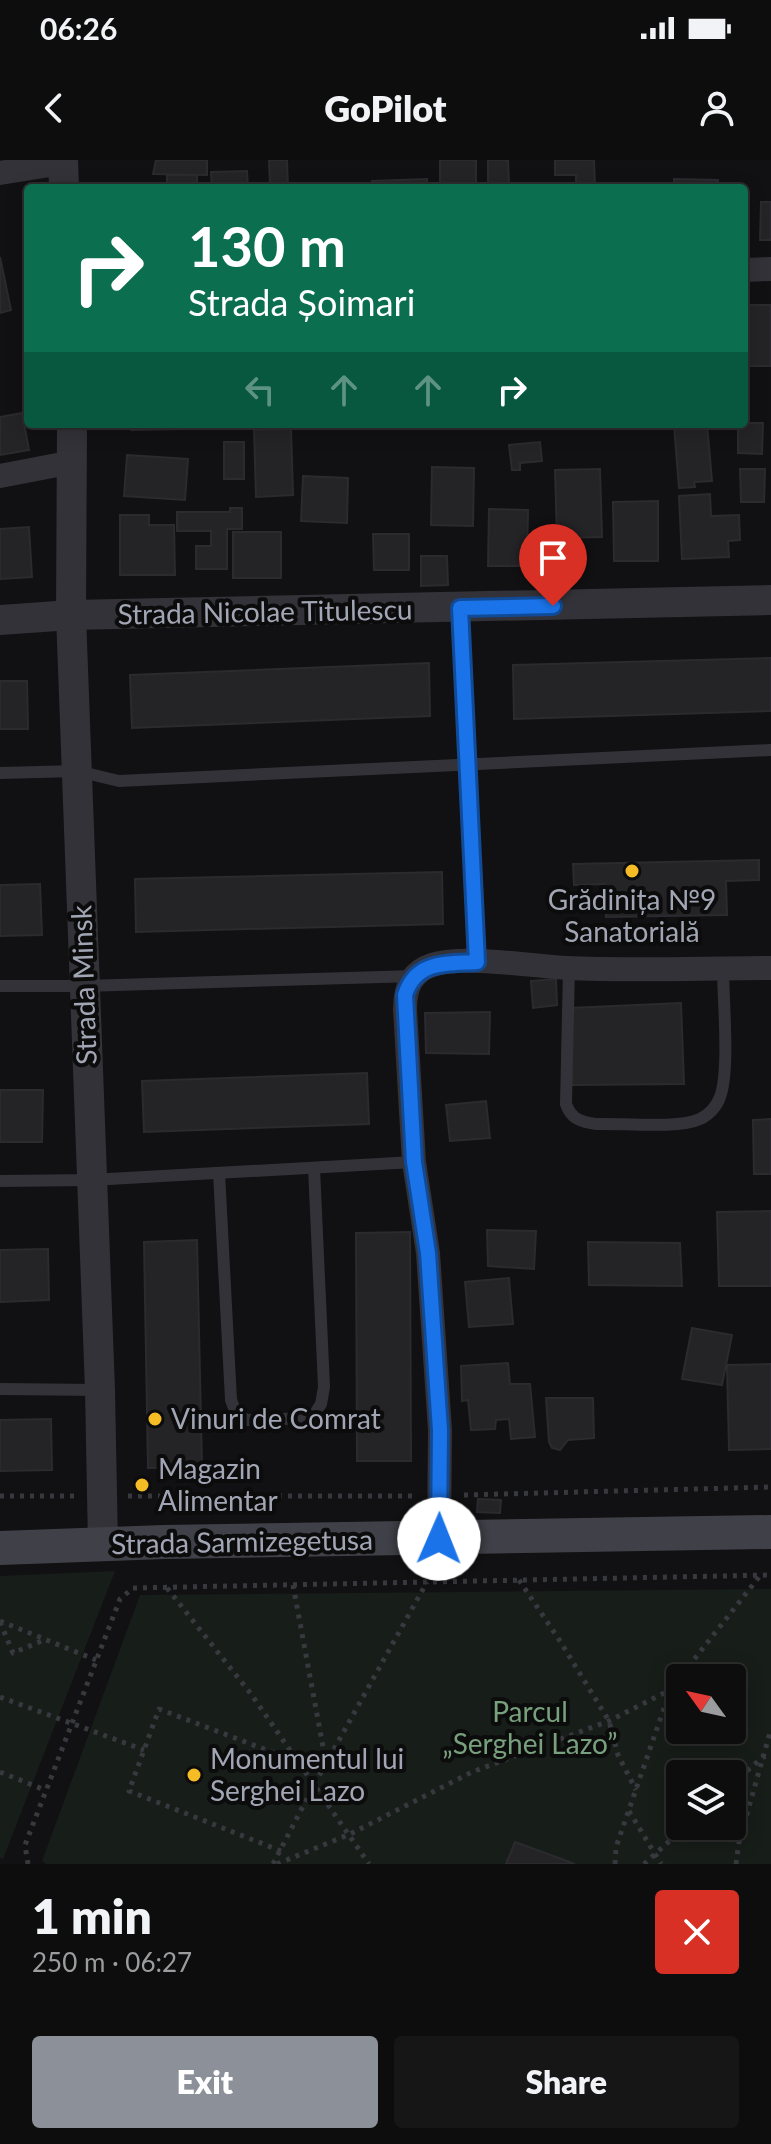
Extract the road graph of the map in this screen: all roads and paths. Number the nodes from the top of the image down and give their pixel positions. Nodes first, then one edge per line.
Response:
1 (64, 170) edge
2 (0, 173) edge
3 (771, 269) edge
4 (748, 270) edge
5 (72, 428) edge
6 (73, 462) junction
7 (0, 476) edge
8 (771, 600) edge
9 (460, 608) junction
10 (71, 615) junction
11 (0, 620) edge
12 (771, 750) edge
13 (469, 764) junction
14 (77, 771) junction
15 (0, 773) edge
16 (477, 962) junction
17 (569, 968) junction
18 (723, 968) junction
19 (771, 968) edge
20 (415, 976) junction
21 (0, 986) edge
22 (84, 986) junction
23 (414, 1162) junction
24 (314, 1168) junction
25 (219, 1173) junction
26 (91, 1180) junction
27 (0, 1181) edge
28 (0, 1389) edge
29 (100, 1390) junction
30 (771, 1532) edge
31 (439, 1539) junction
32 (103, 1545) junction
33 (0, 1548) edge
34 (771, 1575) edge
35 (760, 1576) junction
36 (519, 1580) junction
37 (427, 1582) junction
38 (293, 1585) junction
39 (166, 1587) junction
40 (0, 1622) edge
41 (45, 1639) junction
42 (96, 1660) junction
43 (691, 1664) edge
44 (666, 1692) edge
45 (0, 1697) edge
46 (666, 1702) edge
47 (609, 1721) junction
48 (71, 1723) junction
49 (771, 1729) edge
50 (144, 1750) junction
51 (771, 1756) edge
52 (763, 1757) junction
53 (298, 1762) junction
54 (326, 1764) junction
55 (0, 1772) edge
56 (746, 1772) edge
57 (314, 1785) junction
58 (45, 1790) junction
59 (636, 1790) junction
60 (629, 1811) junction
61 (350, 1834) junction
62 (670, 1840) edge
63 (281, 1851) junction
64 (656, 1853) junction
65 (28, 1864) edge
66 (275, 1864) edge
67 (369, 1864) edge
68 (615, 1864) edge
69 (644, 1864) edge
70 (661, 1864) edge
71 (736, 1864) edge

1 - 2 street
3 - 4 street
5 - 6 street, Strada Minsk
6 - 7 street
6 - 10 street, Strada Minsk
8 - 9 street, Strada Nicolae Titulescu
9 - 10 street, Strada Nicolae Titulescu
9 - 13 lane
10 - 11 street, Strada Nicolae Titulescu
10 - 14 street, Strada Minsk
12 - 13 lane
13 - 14 lane
13 - 16 lane
14 - 15 lane
14 - 22 street, Strada Minsk
16 - 17 street
16 - 20 street
17 - 18 street
17 - 18 lane
18 - 19 street
20 - 22 lane
20 - 23 street
21 - 22 lane
22 - 26 street, Strada Minsk
23 - 24 lane
23 - 31 street
24 - 25 lane
24 - 25 lane
25 - 26 lane
26 - 27 lane
26 - 29 street, Strada Minsk
28 - 29 lane
29 - 32 street, Strada Minsk
30 - 31 main road, Strada Sarmizegetusa
31 - 32 main road, Strada Sarmizegetusa
32 - 33 main road, Strada Sarmizegetusa
34 - 35 path
35 - 36 path
35 - 43 path
36 - 37 path
36 - 47 path
37 - 38 path
37 - 54 path
38 - 39 path
38 - 54 path
39 - 42 path
39 - 53 path
40 - 41 path
40 - 41 path
41 - 42 path
42 - 48 path
44 - 47 path
45 - 48 path
46 - 59 path
47 - 59 path
47 - 61 path
48 - 50 path
48 - 58 path
49 - 52 path
50 - 53 path
50 - 63 path
51 - 52 path
52 - 56 path
52 - 71 path
53 - 57 path
54 - 57 path
55 - 58 path
57 - 61 path
57 - 63 path
58 - 65 path
59 - 60 path
60 - 64 path
60 - 68 path
61 - 66 path
61 - 67 path
62 - 64 path
63 - 66 path
64 - 69 path
64 - 70 path

